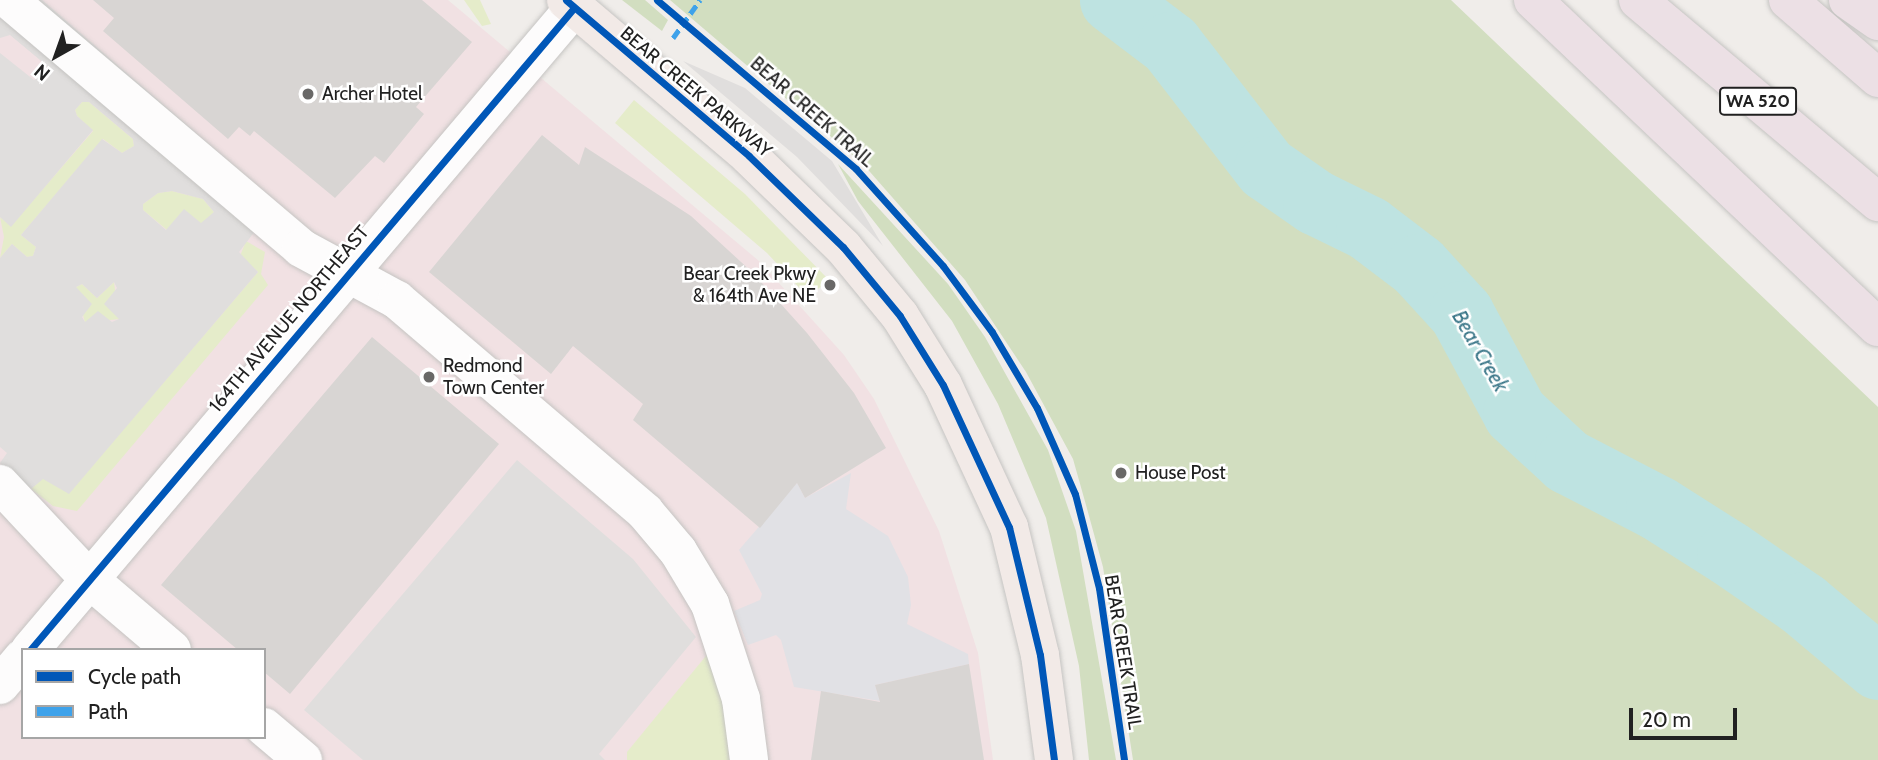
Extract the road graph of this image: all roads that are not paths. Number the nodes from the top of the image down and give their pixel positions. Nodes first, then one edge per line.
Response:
1 (9, 0) edge
2 (1533, 0) edge
3 (1638, 0) edge
4 (1788, 0) edge
5 (1848, 0) edge
6 (565, 3) edge
7 (1878, 21) edge
8 (1878, 78) edge
9 (1878, 202) edge
10 (347, 276) junction
11 (1878, 327) edge
12 (0, 484) edge
13 (89, 579) junction
14 (32, 648) edge
15 (170, 648) edge
16 (21, 660) edge
17 (0, 685) edge
18 (266, 729) edge
19 (303, 760) edge
20 (749, 760) edge
21 (1055, 760) edge

1 - 10 street
2 - 11 highway
3 - 9 highway, WA 520
4 - 8 highway
5 - 7 highway
6 - 10 street, 164TH AVENUE NORTHEAST
6 - 21 main road, BEAR CREEK PARKWAY
10 - 13 street, 164TH AVENUE NORTHEAST
10 - 20 street
12 - 13 street
13 - 14 street, 164TH AVENUE NORTHEAST
13 - 15 street
16 - 17 street
18 - 19 street

